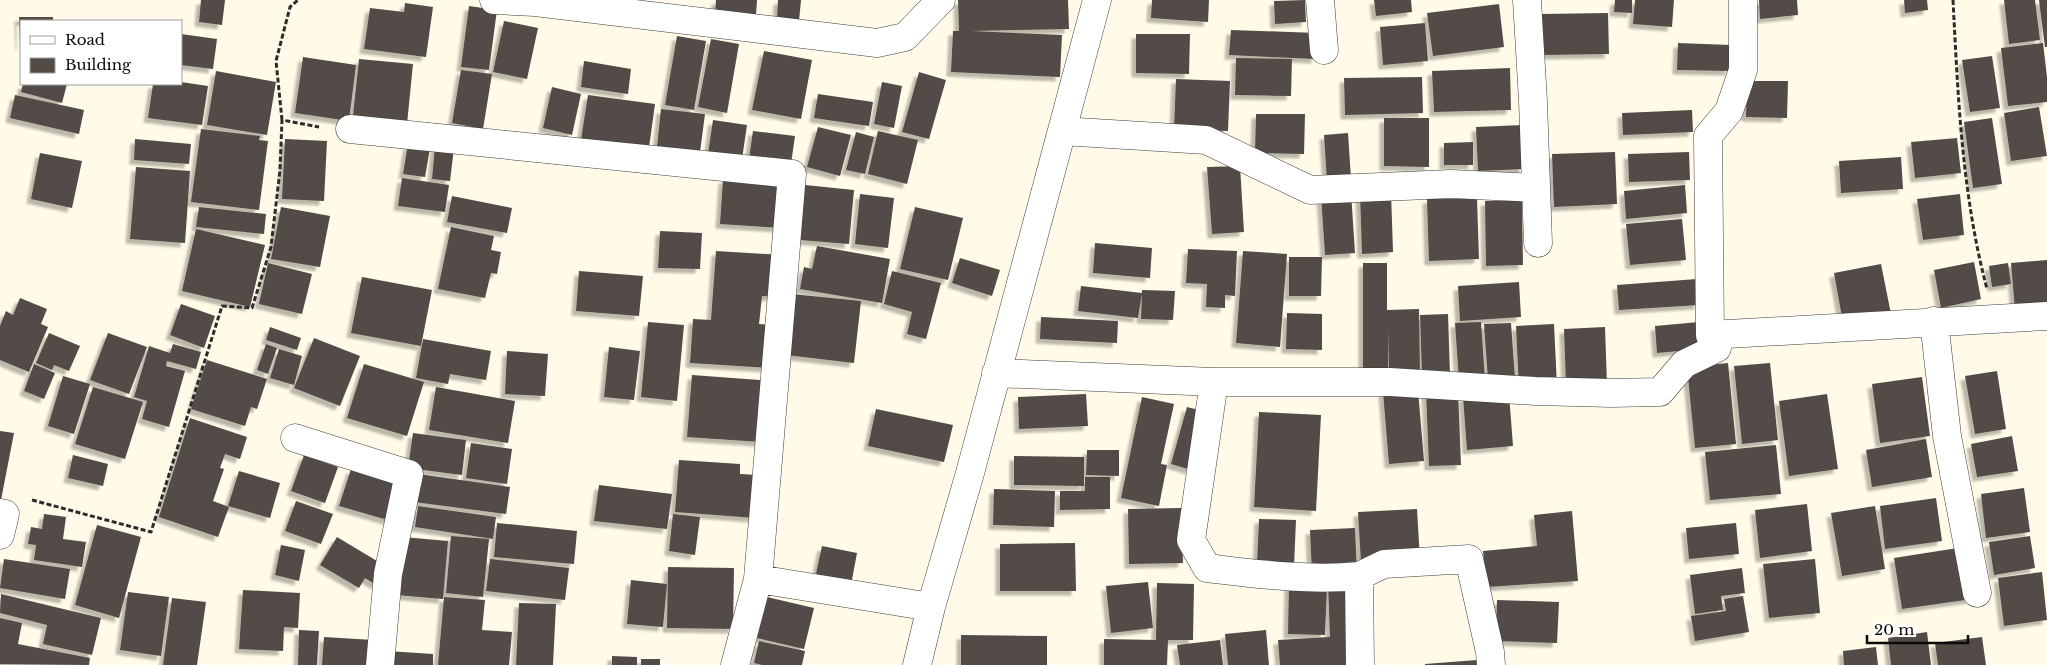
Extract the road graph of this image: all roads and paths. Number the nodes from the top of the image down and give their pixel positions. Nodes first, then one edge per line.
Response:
1 (298, 0) edge
2 (494, 0) edge
3 (942, 0) edge
4 (1097, 0) edge
5 (1320, 0) edge
6 (1527, 0) edge
7 (1743, 0) edge
8 (1953, 0) edge
9 (1324, 50) dead end
10 (282, 120) junction
11 (350, 129) joint
12 (1062, 131) junction
13 (1536, 188) junction
14 (1538, 243) dead end
15 (2047, 316) edge
16 (1991, 318) junction
17 (1934, 322) junction
18 (1710, 335) junction
19 (996, 373) junction
20 (1214, 382) junction
21 (295, 438) dead end
22 (2, 520) edge
23 (1359, 576) junction
24 (758, 580) junction
25 (1977, 593) dead end
26 (931, 607) junction
27 (380, 665) edge
28 (735, 665) edge
29 (917, 665) edge
30 (1360, 665) edge
31 (1491, 665) edge

1 - 10 path
2 - 3 street
4 - 12 street
5 - 9 street
6 - 13 street
7 - 18 street
8 - 16 path
10 - 11 path
10 - 22 path
11 - 24 street
12 - 13 street
12 - 19 street
13 - 14 street
15 - 16 street
16 - 17 street
17 - 18 street
17 - 25 street
18 - 20 street
19 - 20 street
19 - 26 street
20 - 23 street
21 - 27 street
23 - 30 street
23 - 31 street
24 - 26 street
24 - 28 street
26 - 29 street

